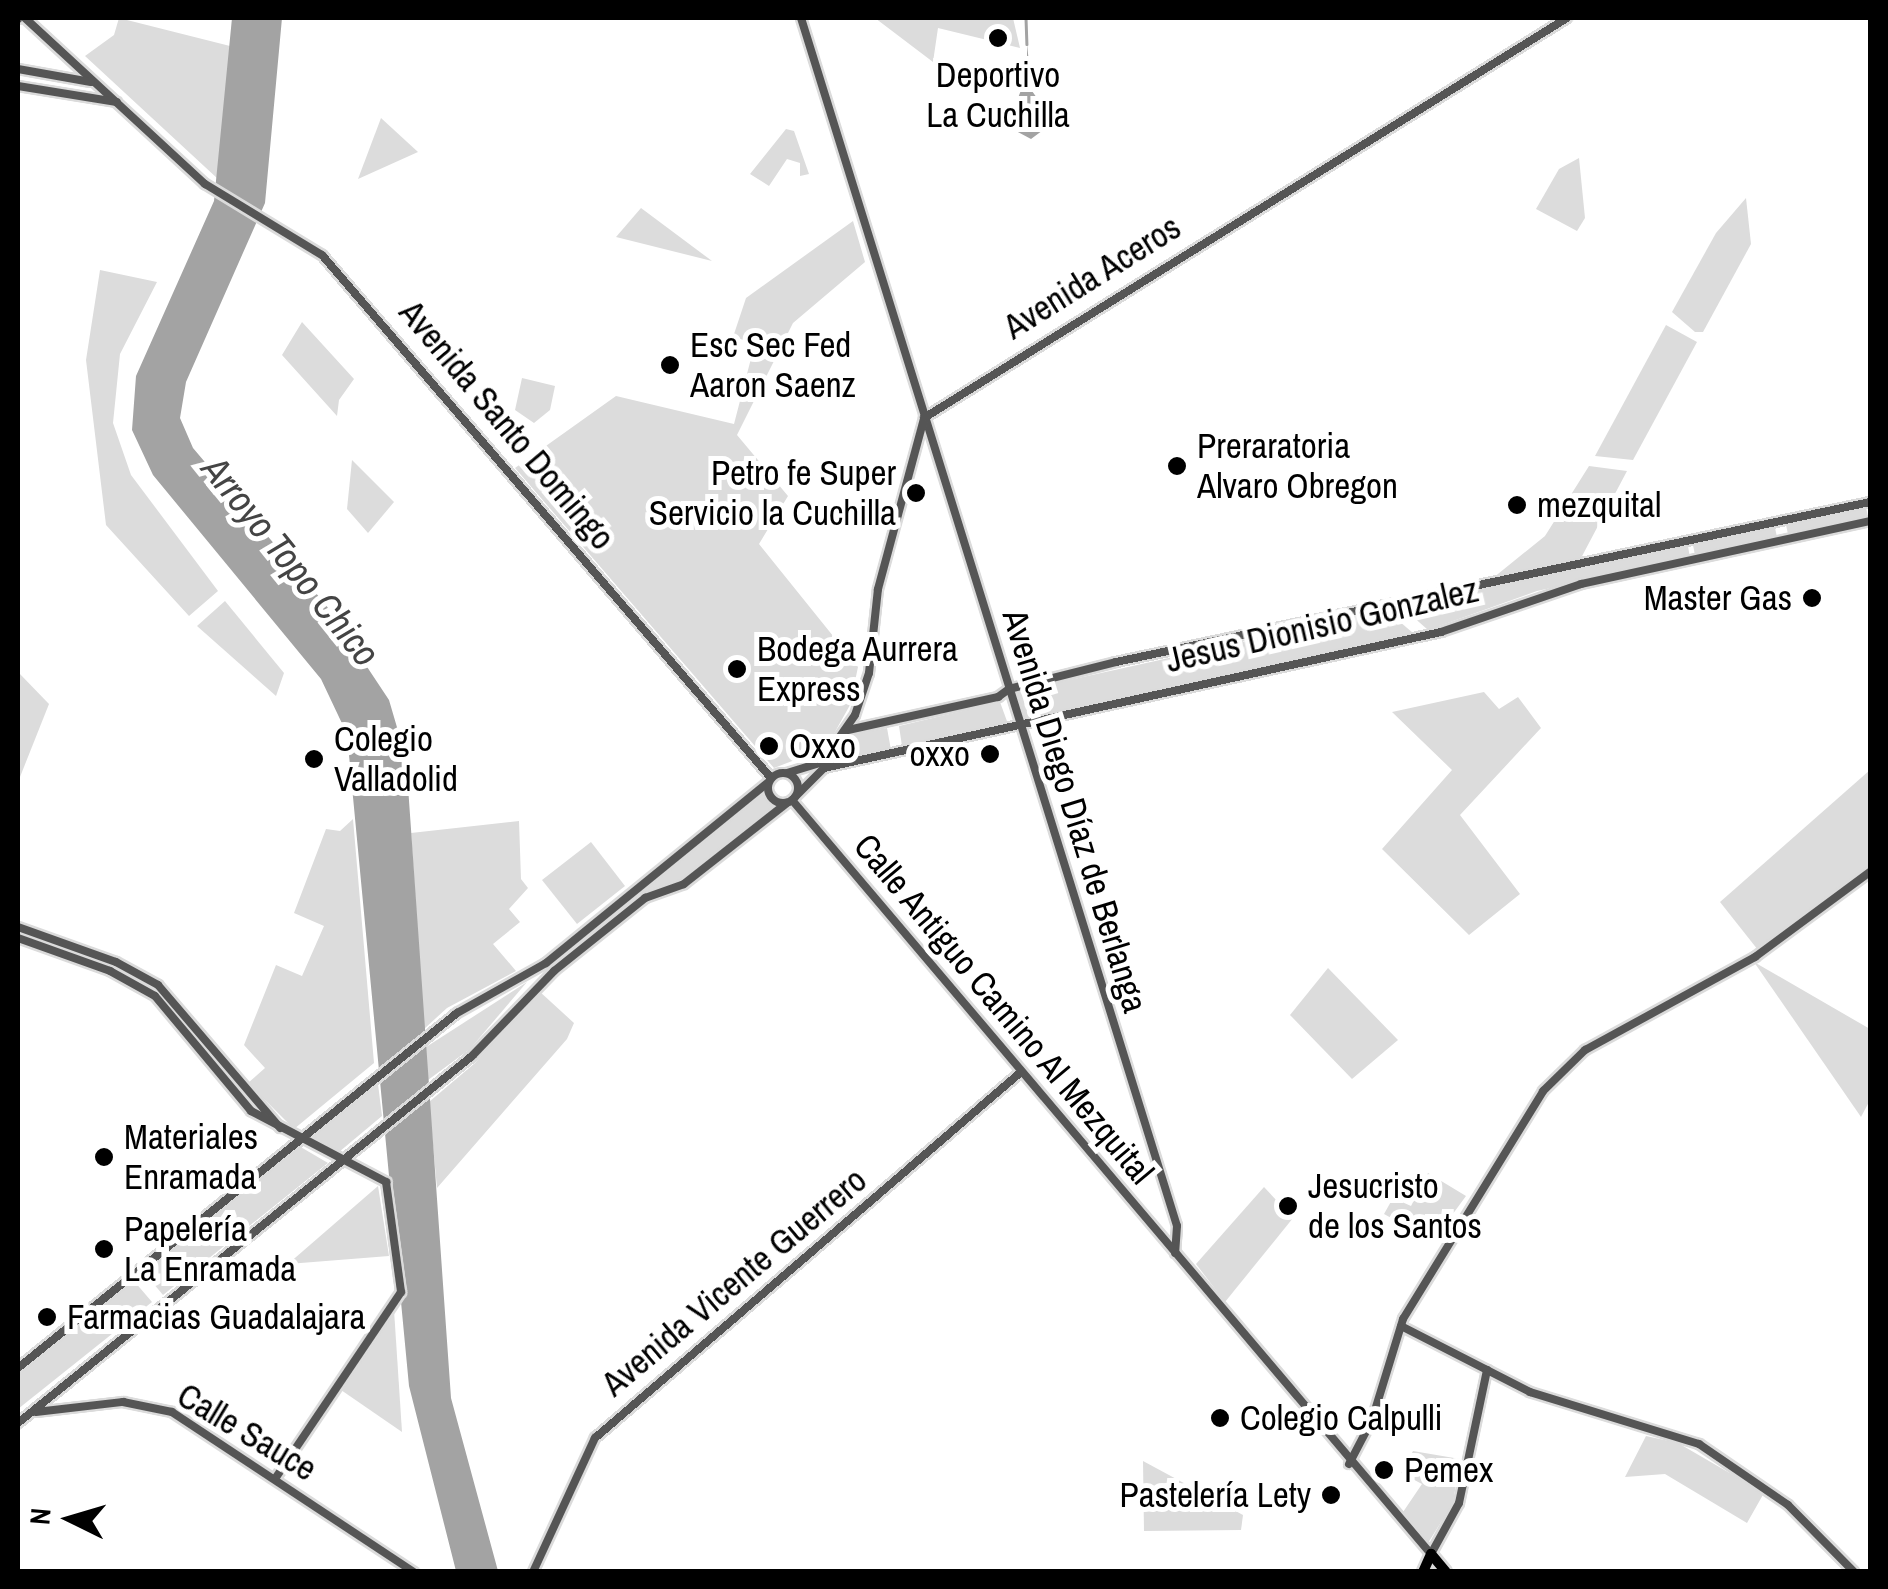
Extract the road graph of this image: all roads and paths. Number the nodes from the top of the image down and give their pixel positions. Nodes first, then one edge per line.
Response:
1 (20, 18) edge
2 (801, 18) edge
3 (1567, 18) edge
4 (18, 69) edge
5 (66, 77) junction
6 (96, 83) junction
7 (18, 86) edge
8 (65, 92) junction
9 (118, 102) junction
10 (924, 418) junction
11 (1870, 502) edge
12 (1870, 521) edge
13 (1009, 689) junction
14 (1019, 726) junction
15 (848, 730) junction
16 (823, 765) junction
17 (787, 773) junction
18 (770, 780) junction
19 (791, 800) junction
20 (1870, 872) edge
21 (18, 928) edge
22 (18, 938) edge
23 (1021, 1072) junction
24 (280, 1128) junction
25 (301, 1140) junction
26 (344, 1159) junction
27 (1175, 1253) junction
28 (1401, 1326) junction
29 (18, 1368) edge
30 (1486, 1370) junction
31 (32, 1412) junction
32 (18, 1423) edge
33 (1349, 1464) junction
34 (276, 1477) junction
35 (1427, 1562) edge
36 (414, 1572) edge
37 (533, 1572) edge
38 (1446, 1572) edge
39 (1854, 1572) edge

1 - 6 street, Avenida Santo Domingo
2 - 10 street, Avenida Diego Díaz de Berlanga
3 - 10 street, Avenida Aceros
4 - 5 street
5 - 6 street
5 - 8 street
6 - 9 street, Avenida Santo Domingo
7 - 8 street
8 - 9 street
9 - 18 street, Avenida Santo Domingo
10 - 13 street, Avenida Diego Díaz de Berlanga
10 - 15 street
11 - 13 street, Jesus Dionisio Gonzalez
12 - 14 street, Jesus Dionisio Gonzalez
13 - 14 street, Avenida Diego Díaz de Berlanga
13 - 15 street, Jesus Dionisio Gonzalez
14 - 16 street, Jesus Dionisio Gonzalez
14 - 27 street, Avenida Diego Díaz de Berlanga
15 - 16 street
16 - 17 street, Jesus Dionisio Gonzalez
16 - 19 street
17 - 18 street
17 - 19 street
18 - 19 street
18 - 25 street
19 - 23 street, Calle Antiguo Camino Al Mezquital
19 - 26 street
20 - 28 street
21 - 24 street
22 - 24 street
23 - 27 street, Calle Antiguo Camino Al Mezquital
23 - 37 street, Avenida Vicente Guerrero
24 - 25 street
25 - 26 street
25 - 29 street
26 - 31 street
26 - 34 street
27 - 33 street
28 - 30 street
28 - 33 street
30 - 35 street
30 - 39 street
31 - 32 street
31 - 34 street, Calle Sauce
33 - 35 street
34 - 36 street, Calle Sauce
35 - 38 main road

